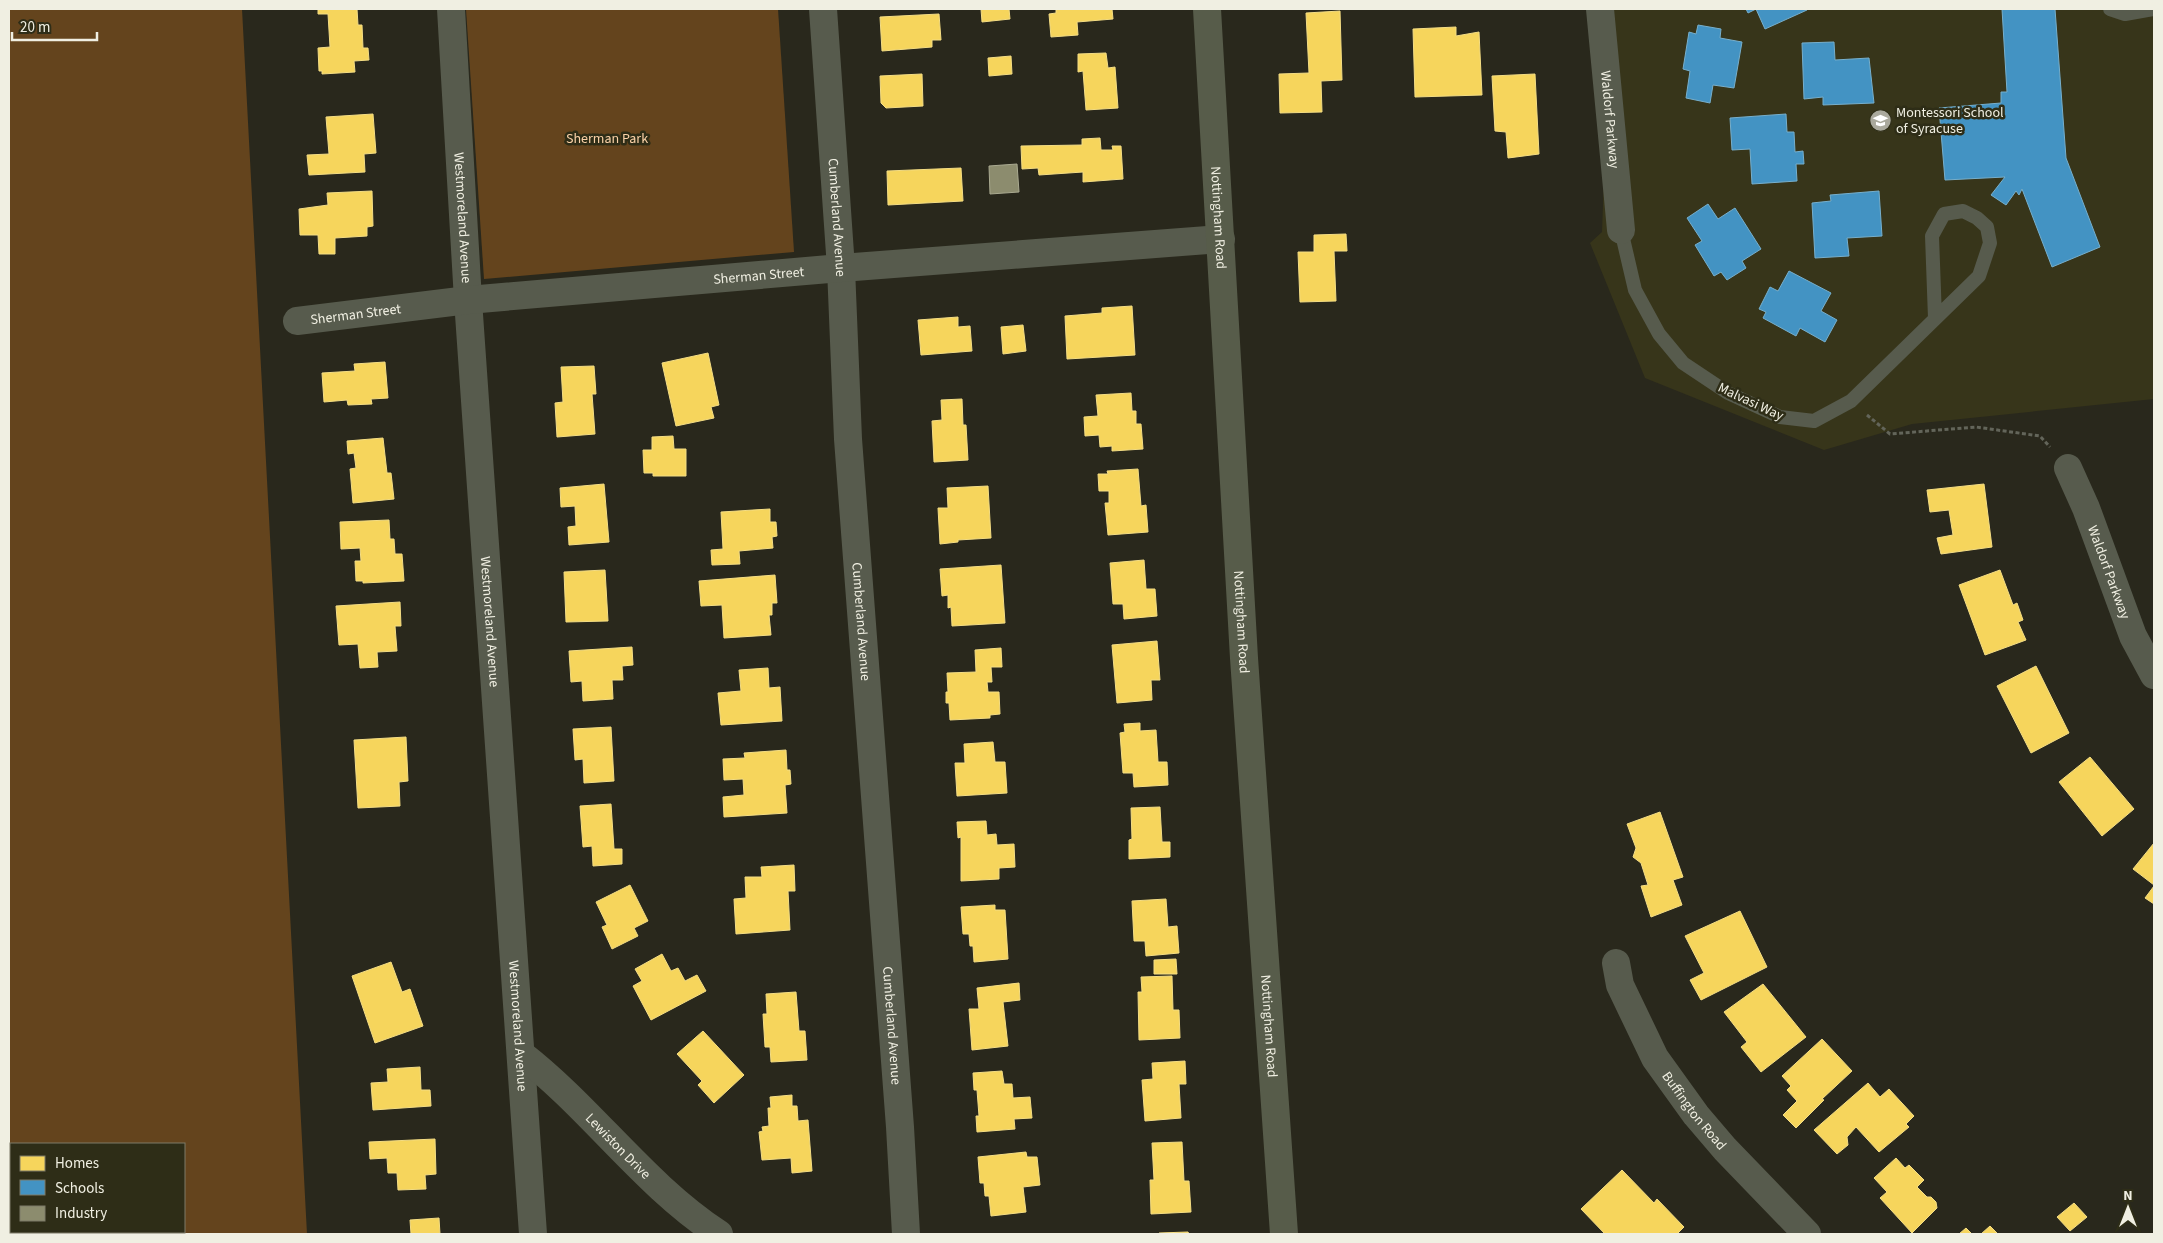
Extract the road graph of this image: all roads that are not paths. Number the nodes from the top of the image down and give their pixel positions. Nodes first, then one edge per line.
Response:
1 (451, 9) edge
2 (823, 9) edge
3 (1207, 9) edge
4 (1600, 9) edge
5 (2110, 9) edge
6 (2153, 9) edge
7 (1621, 230) joint
8 (1221, 239) junction
9 (840, 268) junction
10 (468, 300) junction
11 (1935, 318) junction
12 (297, 321) dead end
13 (2068, 468) road end
14 (2154, 675) edge
15 (1616, 963) dead end
16 (521, 1054) junction
17 (533, 1234) edge
18 (719, 1234) edge
19 (906, 1234) edge
20 (1284, 1234) edge
21 (1807, 1234) edge

1 - 10 street, Westmoreland Avenue
2 - 9 street, Cumberland Avenue
3 - 8 street, Nottingham Road
4 - 7 street, Waldorf Parkway
5 - 6 lane
7 - 11 lane, Malvasi Way
8 - 9 street, Sherman Street
8 - 20 street, Nottingham Road
9 - 10 street, Sherman Street
9 - 19 street, Cumberland Avenue
10 - 12 street, Sherman Street
10 - 16 street, Westmoreland Avenue
11 - 11 lane, Malvasi Way
13 - 14 street, Waldorf Parkway
15 - 21 street, Buffington Road
16 - 17 street, Westmoreland Avenue
16 - 18 street, Lewiston Drive

